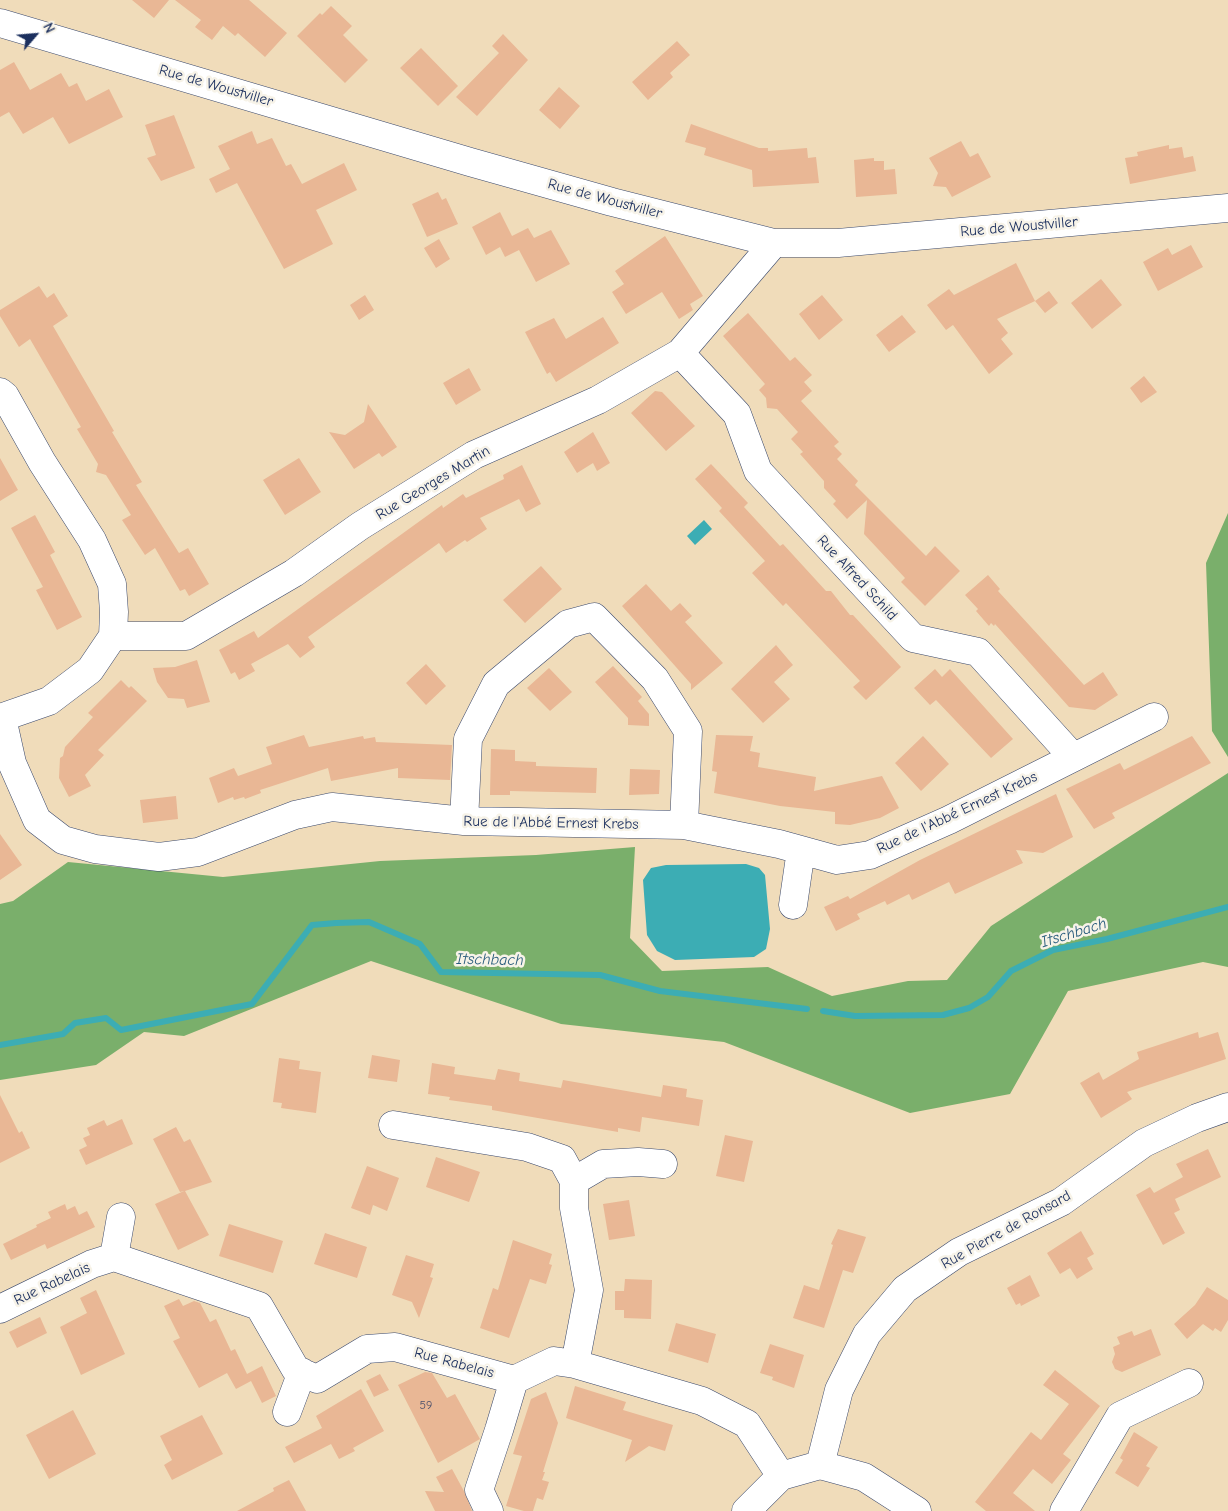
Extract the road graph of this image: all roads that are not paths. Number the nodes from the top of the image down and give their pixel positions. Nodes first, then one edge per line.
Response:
1 (0, 23) edge
2 (1228, 208) edge
3 (774, 243) junction
4 (680, 353) junction
5 (0, 392) edge
6 (113, 636) junction
7 (1154, 717) dead end
8 (1, 718) edge
9 (1073, 757) junction
10 (464, 821) junction
11 (684, 825) junction
12 (801, 850) junction
13 (792, 905) dead end
14 (1228, 1107) edge
15 (393, 1125) dead end
16 (663, 1164) dead end
17 (574, 1181) junction
18 (121, 1217) dead end
19 (114, 1257) junction
20 (0, 1309) edge
21 (575, 1364) junction
22 (302, 1372) junction
23 (514, 1380) junction
24 (1189, 1384) dead end
25 (287, 1412) dead end
26 (820, 1465) junction
27 (781, 1476) junction
28 (490, 1511) edge
29 (746, 1511) edge
30 (917, 1511) edge
31 (1064, 1511) edge

1 - 3 street, Rue de Woustviller
2 - 3 street, Rue de Woustviller
3 - 4 street, Rue Georges Martin
4 - 6 street, Rue Georges Martin
4 - 9 street, Rue Alfred Schild
5 - 6 street
6 - 8 street
7 - 9 street, Rue de l'Abbé Ernest Krebs
8 - 10 street, Rue de l'Abbé Ernest Krebs
9 - 12 street, Rue de l'Abbé Ernest Krebs
10 - 11 street, Rue de l'Abbé Ernest Krebs
10 - 11 street
11 - 12 street, Rue de l'Abbé Ernest Krebs
12 - 13 street
14 - 26 street, Rue Pierre de Ronsard
15 - 17 street
16 - 17 street
17 - 21 street
18 - 19 street
19 - 20 street, Rue Rabelais
19 - 22 street
21 - 23 street, Rue Rabelais
21 - 27 street, Rue Rabelais
22 - 23 street, Rue Rabelais
22 - 25 street
23 - 28 street
24 - 31 street
26 - 27 street
26 - 30 street
27 - 29 street

